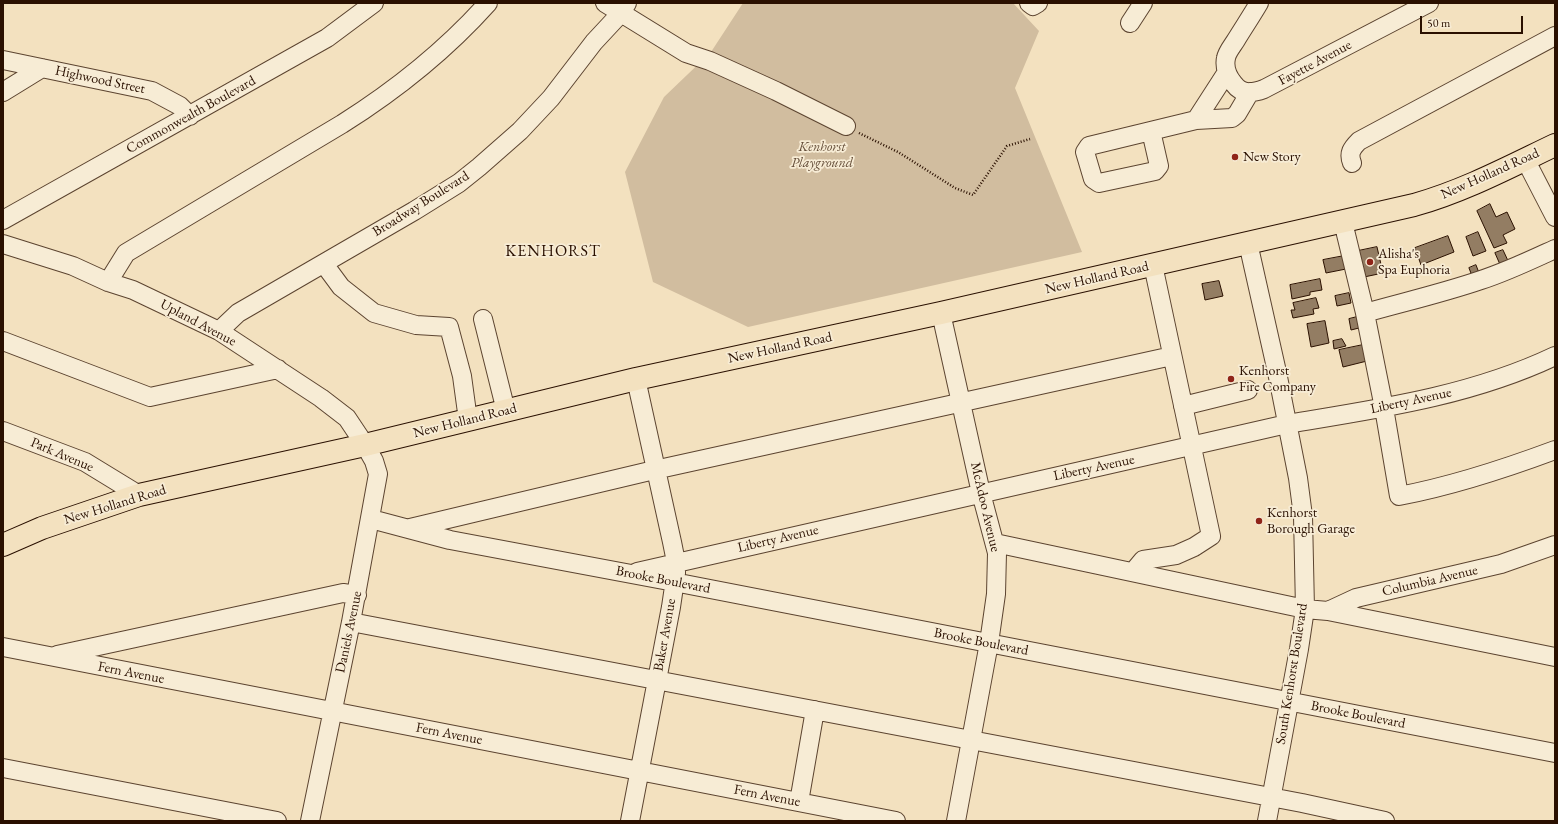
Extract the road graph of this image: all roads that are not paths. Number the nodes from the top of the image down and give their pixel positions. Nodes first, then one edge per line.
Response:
1 (374, 3) edge
2 (488, 3) edge
3 (605, 3) edge
4 (1029, 3) edge
5 (1038, 3) edge
6 (1143, 3) edge
7 (1259, 3) edge
8 (1429, 3) edge
9 (624, 8) edge
10 (1130, 23) dead end
11 (1555, 36) edge
12 (594, 42) junction
13 (3, 60) edge
14 (42, 68) junction
15 (1227, 72) junction
16 (1257, 91) junction
17 (3, 92) edge
18 (190, 116) junction
19 (1196, 120) junction
20 (846, 126) road end
21 (1151, 131) dead end
22 (1555, 145) edge
23 (1525, 159) junction
24 (1352, 163) dead end
25 (1555, 217) edge
26 (3, 220) edge
27 (1344, 222) junction
28 (1248, 243) junction
29 (3, 244) edge
30 (1555, 249) edge
31 (324, 264) junction
32 (1153, 265) junction
33 (108, 282) junction
34 (1365, 312) junction
35 (942, 313) junction
36 (483, 320) dead end
37 (219, 331) junction
38 (3, 341) edge
39 (1172, 356) junction
40 (1555, 356) edge
41 (278, 369) junction
42 (636, 379) junction
43 (1248, 390) dead end
44 (961, 403) junction
45 (1183, 406) junction
46 (1384, 408) junction
47 (506, 411) junction
48 (468, 420) junction
49 (1287, 424) junction
50 (3, 432) edge
51 (365, 445) junction
52 (1192, 446) junction
53 (1555, 450) edge
54 (656, 471) junction
55 (980, 493) junction
56 (139, 495) junction
57 (371, 518) junction
58 (408, 529) junction
59 (995, 544) junction
60 (3, 545) edge
61 (1555, 545) edge
62 (676, 562) junction
63 (1133, 572) junction
64 (630, 574) junction
65 (674, 582) junction
66 (357, 595) junction
67 (1305, 609) junction
68 (1328, 611) junction
69 (352, 622) junction
70 (989, 644) junction
71 (3, 647) edge
72 (51, 656) junction
73 (1555, 657) edge
74 (657, 680) junction
75 (1289, 701) junction
76 (816, 710) junction
77 (332, 711) junction
78 (970, 740) junction
79 (1555, 753) edge
80 (3, 768) edge
81 (639, 771) junction
82 (1271, 799) junction
83 (798, 802) junction
84 (277, 821) edge
85 (310, 821) edge
86 (630, 821) edge
87 (896, 821) edge
88 (956, 821) edge
89 (1267, 821) edge
90 (1384, 821) edge

1 - 18 street, Commonwealth Boulevard
2 - 33 street
3 - 9 street
3 - 12 street, Broadway Boulevard
4 - 5 street
6 - 10 street
7 - 15 street
8 - 16 street, Fayette Avenue
9 - 12 street, Broadway Boulevard
9 - 20 street
11 - 24 street
12 - 31 street, Broadway Boulevard
13 - 14 street, Highwood Street
14 - 17 street
14 - 18 street, Highwood Street
15 - 16 street
15 - 19 street
16 - 19 street
18 - 26 street, Commonwealth Boulevard
19 - 21 street
22 - 23 main road, New Holland Road
23 - 25 street
23 - 27 main road, New Holland Road
27 - 28 main road, New Holland Road
27 - 34 street
28 - 32 main road, New Holland Road
28 - 49 street, South Kenhorst Boulevard
29 - 33 street, Upland Avenue
30 - 34 street
31 - 37 street, Broadway Boulevard
31 - 48 street
32 - 35 main road, New Holland Road
32 - 39 street
33 - 37 street, Upland Avenue
34 - 46 street
35 - 42 main road, New Holland Road
35 - 44 street, McAdoo Avenue
36 - 47 street
37 - 41 street, Upland Avenue
38 - 41 street
39 - 44 street, Brooke Boulevard
39 - 45 street
40 - 46 street, Liberty Avenue
41 - 51 street, Upland Avenue
42 - 47 main road, New Holland Road
42 - 54 street, Baker Avenue
43 - 45 street
44 - 54 street, Brooke Boulevard
44 - 55 street, McAdoo Avenue
45 - 52 street
46 - 49 street, Liberty Avenue
46 - 53 street
47 - 48 main road, New Holland Road
48 - 51 main road, New Holland Road
49 - 52 street, Liberty Avenue
49 - 67 street, South Kenhorst Boulevard
50 - 56 street, Park Avenue
51 - 56 main road, New Holland Road
51 - 57 street, Daniels Avenue
52 - 55 street, Liberty Avenue
52 - 63 street
54 - 58 street, Brooke Boulevard
54 - 62 street, Baker Avenue
55 - 59 street, McAdoo Avenue
55 - 62 street, Liberty Avenue
56 - 60 main road, New Holland Road
57 - 58 street, Brooke Boulevard
57 - 66 street, Daniels Avenue
58 - 64 street, Brooke Boulevard
59 - 63 street, Columbia Avenue
59 - 70 street, McAdoo Avenue
61 - 68 street, Columbia Avenue
62 - 64 street, Liberty Avenue
62 - 65 street, Baker Avenue
63 - 67 street, Columbia Avenue
64 - 65 street, Brooke Boulevard
65 - 70 street, Brooke Boulevard
65 - 74 street, Baker Avenue
66 - 69 street, Daniels Avenue
66 - 72 street
67 - 68 street, Columbia Avenue
67 - 75 street, South Kenhorst Boulevard
68 - 73 street
69 - 74 street
69 - 77 street, Daniels Avenue
70 - 75 street, Brooke Boulevard
70 - 78 street, McAdoo Avenue
71 - 72 street, Fern Avenue
72 - 77 street, Fern Avenue
74 - 76 street
74 - 81 street, Baker Avenue
75 - 79 street, Brooke Boulevard
75 - 82 street, South Kenhorst Boulevard
76 - 78 street
76 - 83 street
77 - 81 street, Fern Avenue
77 - 85 street, Daniels Avenue
78 - 82 street
78 - 88 street, McAdoo Avenue
80 - 84 street
81 - 83 street, Fern Avenue
81 - 86 street, Baker Avenue
82 - 89 street, South Kenhorst Boulevard
82 - 90 street
83 - 87 street, Fern Avenue

